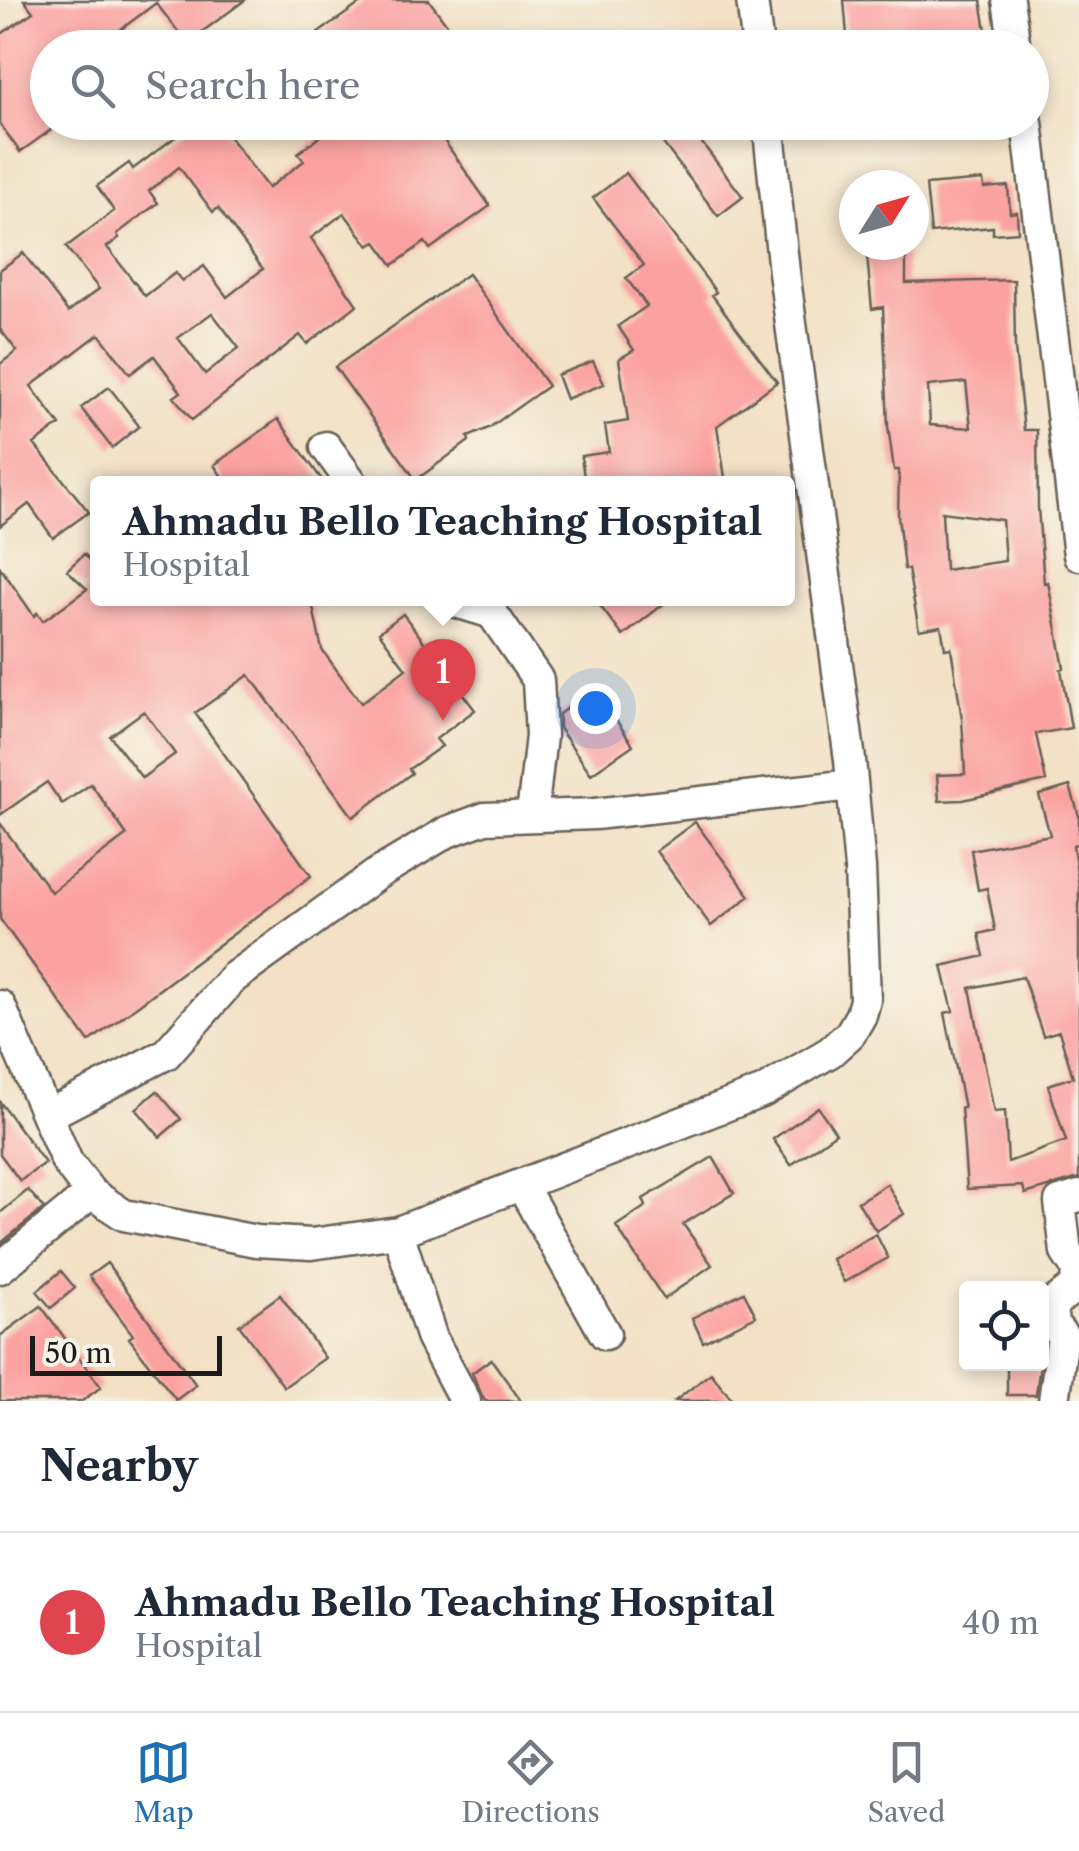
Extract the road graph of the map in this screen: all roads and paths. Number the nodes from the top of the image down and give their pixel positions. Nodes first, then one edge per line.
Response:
1 (752, 0) edge
2 (1008, 0) edge
3 (756, 30) edge
4 (1012, 30) edge
5 (770, 140) edge
6 (1029, 140) edge
7 (326, 447) dead end
8 (346, 476) edge
9 (1079, 555) edge
10 (469, 606) edge
11 (852, 785) junction
12 (532, 814) junction
13 (0, 1006) edge
14 (48, 1115) junction
15 (522, 1186) junction
16 (91, 1193) junction
17 (1079, 1196) edge
18 (398, 1232) junction
19 (0, 1268) edge
20 (605, 1334) dead end
21 (464, 1401) edge
22 (1054, 1401) edge

1 - 3 street
2 - 4 street
5 - 11 street
6 - 9 street
7 - 8 street
10 - 12 street
11 - 12 street
11 - 15 street
12 - 14 street
13 - 14 street
14 - 16 street
15 - 18 street
15 - 20 street
16 - 18 street
16 - 19 street
17 - 22 street
18 - 21 street

